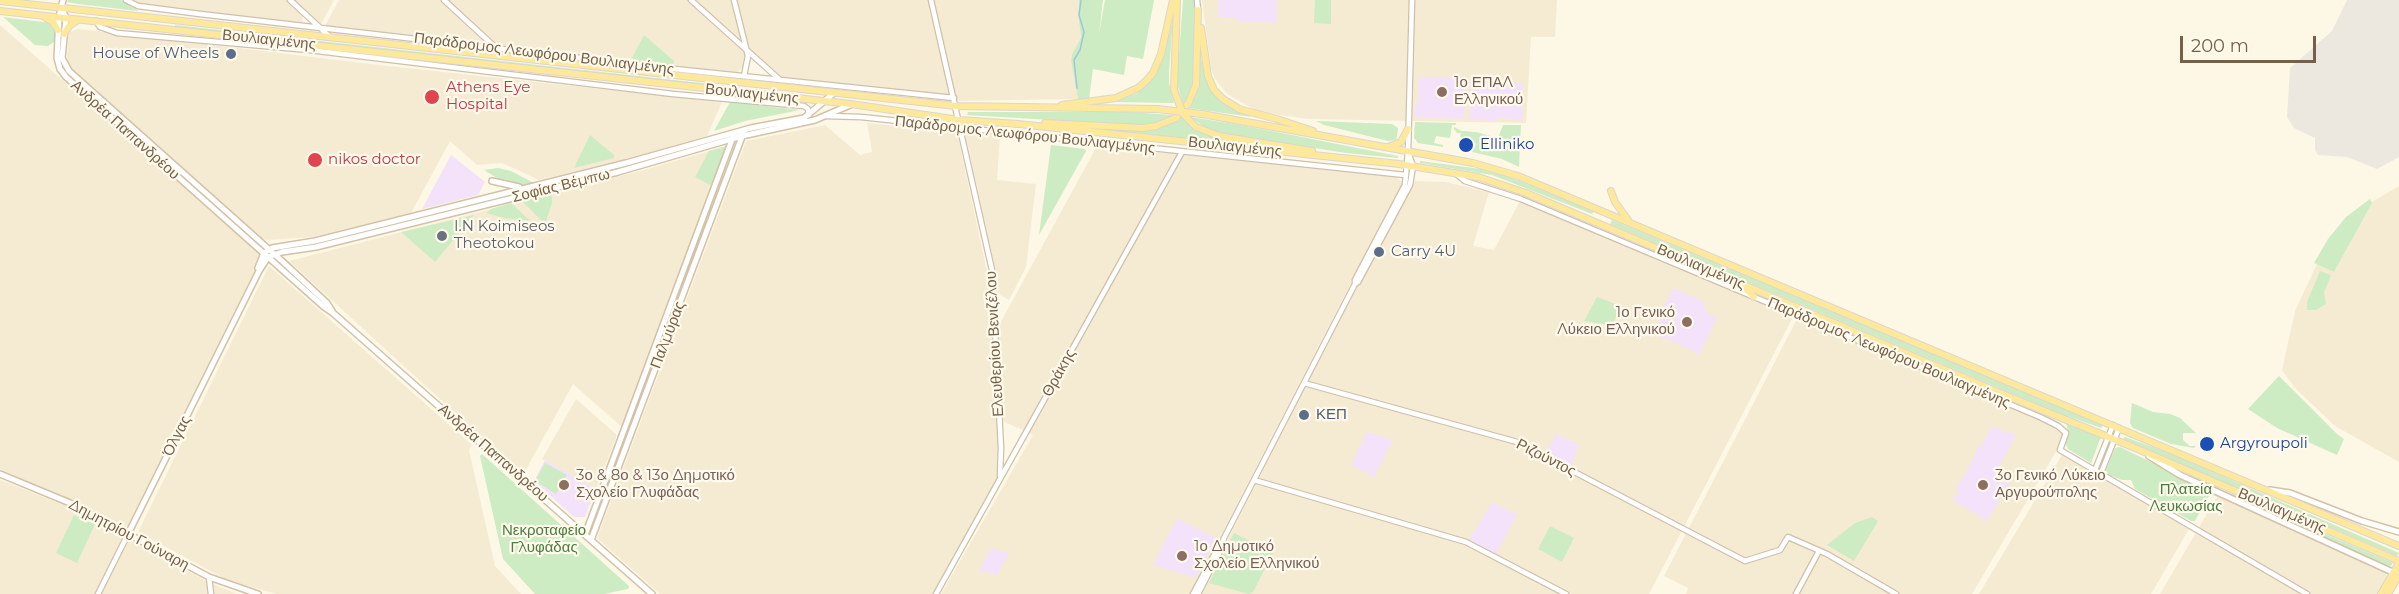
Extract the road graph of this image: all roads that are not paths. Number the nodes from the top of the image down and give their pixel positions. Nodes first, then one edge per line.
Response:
1 (54, 0) edge
2 (63, 0) edge
3 (126, 0) edge
4 (290, 0) edge
5 (444, 0) edge
6 (691, 0) edge
7 (735, 0) edge
8 (931, 0) edge
9 (1175, 0) edge
10 (1197, 0) edge
11 (1412, 0) edge
12 (1, 1) edge
13 (133, 2) edge
14 (45, 6) junction
15 (62, 9) junction
16 (1198, 9) junction
17 (0, 10) edge
18 (34, 15) junction
19 (306, 15) junction
20 (62, 17) junction
21 (81, 19) junction
22 (96, 21) junction
23 (141, 26) junction
24 (302, 26) junction
25 (321, 28) junction
26 (61, 32) junction
27 (131, 33) junction
28 (330, 38) junction
29 (495, 48) junction
30 (747, 51) junction
31 (768, 69) junction
32 (744, 76) junction
33 (764, 78) junction
34 (780, 80) junction
35 (952, 87) junction
36 (834, 93) junction
37 (944, 97) junction
38 (954, 98) junction
39 (823, 102) junction
40 (851, 105) junction
41 (956, 106) junction
42 (1047, 107) junction
43 (809, 115) junction
44 (823, 117) junction
45 (959, 120) junction
46 (1017, 124) junction
47 (961, 128) junction
48 (1408, 129) junction
49 (743, 133) junction
50 (734, 135) junction
51 (1332, 138) junction
52 (1383, 148) junction
53 (1182, 152) junction
54 (1408, 152) junction
55 (1346, 159) junction
56 (1410, 166) junction
57 (1455, 172) junction
58 (1406, 176) junction
59 (492, 181) dead end
60 (524, 188) junction
61 (1611, 191) dead end
62 (1630, 223) junction
63 (268, 253) junction
64 (1707, 269) junction
65 (1695, 273) junction
66 (1355, 284) junction
67 (1742, 284) junction
68 (1754, 297) junction
69 (1793, 306) junction
70 (1778, 307) junction
71 (1304, 382) junction
72 (1998, 392) junction
73 (2011, 404) junction
74 (2050, 413) junction
75 (2040, 417) junction
76 (2116, 427) junction
77 (2111, 438) junction
78 (2140, 450) junction
79 (2098, 472) junction
80 (0, 474) edge
81 (1000, 479) junction
82 (1254, 480) junction
83 (2270, 490) junction
84 (2399, 532) edge
85 (128, 534) junction
86 (585, 535) junction
87 (591, 540) junction
88 (1222, 542) junction
89 (2399, 546) edge
90 (1819, 551) junction
91 (2398, 570) edge
92 (209, 577) junction
93 (98, 594) edge
94 (211, 594) edge
95 (258, 594) edge
96 (652, 594) edge
97 (936, 594) edge
98 (1192, 594) edge
99 (1198, 594) edge
100 (1566, 594) edge
101 (1796, 594) edge
102 (1896, 594) edge
103 (2307, 594) edge
104 (2381, 594) edge
105 (2388, 594) edge

1 - 14 main road
2 - 15 main road, Ανδρέα Παπανδρέου
3 - 13 street, Παράδρομος Λεωφόρου Βουλιαγμένης
4 - 19 street
5 - 29 street
6 - 30 street
7 - 30 street
8 - 35 street, Ελευθερίου Βενιζέλου
9 - 42 main road
9 - 55 main road, bridge
10 - 16 street
11 - 48 street
12 - 14 main road, Βουλιαγμένης
13 - 24 street, Παράδρομος Λεωφόρου Βουλιαγμένης
14 - 15 main road, Βουλιαγμένης
15 - 20 main road, Ανδρέα Παπανδρέου
15 - 28 main road, Βουλιαγμένης
16 - 46 main road
16 - 51 main road
17 - 18 main road, Βουλιαγμένης
18 - 20 main road, Βουλιαγμένης
18 - 26 main road
19 - 24 street
19 - 25 street
20 - 21 main road, Βουλιαγμένης
20 - 26 main road, Ανδρέα Παπανδρέου
21 - 22 main road, Βουλιαγμένης
21 - 26 main road
22 - 23 main road, Βουλιαγμένης
22 - 27 street, Παράδρομος Λεωφόρου Βουλιαγμένης
23 - 27 main road
23 - 39 main road, Βουλιαγμένης
24 - 25 street, Παράδρομος Λεωφόρου Βουλιαγμένης
25 - 28 street
25 - 29 street, Παράδρομος Λεωφόρου Βουλιαγμένης
26 - 63 main road, Ανδρέα Παπανδρέου
27 - 43 street, Παράδρομος Λεωφόρου Βουλιαγμένης
28 - 36 main road, Βουλιαγμένης
29 - 32 street, Παράδρομος Λεωφόρου Βουλιαγμένης
30 - 31 street
30 - 32 street
31 - 33 street
31 - 34 street
32 - 33 street, Παράδρομος Λεωφόρου Βουλιαγμένης
33 - 34 street, Παράδρομος Λεωφόρου Βουλιαγμένης
34 - 37 street, Παράδρομος Λεωφόρου Βουλιαγμένης
35 - 37 street
35 - 38 street, Ελευθερίου Βενιζέλου
36 - 39 main road, Σοφίας Βέμπω
36 - 41 main road, Βουλιαγμένης
37 - 38 street, Παράδρομος Λεωφόρου Βουλιαγμένης
38 - 41 street, Ελευθερίου Βενιζέλου
39 - 40 main road, Βουλιαγμένης
39 - 43 main road, Σοφίας Βέμπω
40 - 44 main road, Σοφίας Βέμπω
40 - 45 main road, Βουλιαγμένης
41 - 42 main road, Βουλιαγμένης
41 - 45 street, Ελευθερίου Βενιζέλου
42 - 51 main road, Βουλιαγμένης, bridge
43 - 49 main road, Σοφίας Βέμπω
44 - 47 street, Παράδρομος Λεωφόρου Βουλιαγμένης
44 - 49 main road, Σοφίας Βέμπω
45 - 46 main road, Βουλιαγμένης
45 - 47 street, Ελευθερίου Βενιζέλου
46 - 55 main road, Βουλιαγμένης
47 - 53 street, Παράδρομος Λεωφόρου Βουλιαγμένης
47 - 81 street, Ελευθερίου Βενιζέλου
48 - 52 main road
48 - 54 street
49 - 50 main road, Σοφίας Βέμπω
49 - 87 main road, Παλμύρας
50 - 60 main road, Σοφίας Βέμπω
50 - 63 main road, Σοφίας Βέμπω
50 - 86 main road, Παλμύρας
51 - 52 main road, Βουλιαγμένης
52 - 54 main road, Βουλιαγμένης
53 - 58 street, Παράδρομος Λεωφόρου Βουλιαγμένης
53 - 81 street, Θράκης
54 - 56 street
54 - 62 main road, Βουλιαγμένης
55 - 56 main road, Βουλιαγμένης
56 - 57 main road, Βουλιαγμένης
56 - 58 street
56 - 66 street
57 - 64 main road, Βουλιαγμένης
57 - 65 street, Παράδρομος Λεωφόρου Βουλιαγμένης
58 - 66 street
59 - 60 main road
60 - 63 main road, Σοφίας Βέμπω
61 - 62 main road
62 - 76 main road, Βουλιαγμένης
63 - 85 main road, Όλγας
63 - 86 main road, Ανδρέα Παπανδρέου
64 - 65 main road
64 - 67 main road, Βουλιαγμένης
65 - 68 street, Παράδρομος Λεωφόρου Βουλιαγμένης
66 - 71 street
67 - 68 main road
67 - 69 main road, Βουλιαγμένης
68 - 70 street, Παράδρομος Λεωφόρου Βουλιαγμένης
69 - 70 main road
69 - 72 main road, Βουλιαγμένης
70 - 73 street, Παράδρομος Λεωφόρου Βουλιαγμένης
71 - 82 street
71 - 90 street, Ριζούντος
72 - 73 main road
72 - 74 main road, Βουλιαγμένης
73 - 75 street, Παράδρομος Λεωφόρου Βουλιαγμένης
74 - 75 main road
74 - 77 main road, Βουλιαγμένης
75 - 79 street, Παράδρομος Λεωφόρου Βουλιαγμένης
76 - 77 street
76 - 83 main road, Βουλιαγμένης
77 - 78 main road, Βουλιαγμένης
77 - 79 street
78 - 91 main road, Βουλιαγμένης
78 - 91 main road
79 - 103 street
80 - 85 main road, Δημητρίου Γούναρη
81 - 97 street, Θράκης
82 - 88 street
82 - 100 street
83 - 84 main road, Βουλιαγμένης
83 - 89 main road, Βουλιαγμένης
85 - 92 main road, Δημητρίου Γούναρη
85 - 93 street, Όλγας
86 - 87 main road, Ανδρέα Παπανδρέου
87 - 96 main road, Ανδρέα Παπανδρέου
88 - 98 street
88 - 99 street
90 - 101 street
90 - 102 street
91 - 104 main road
91 - 105 main road
92 - 94 street
92 - 95 main road, Δημητρίου Γούναρη

